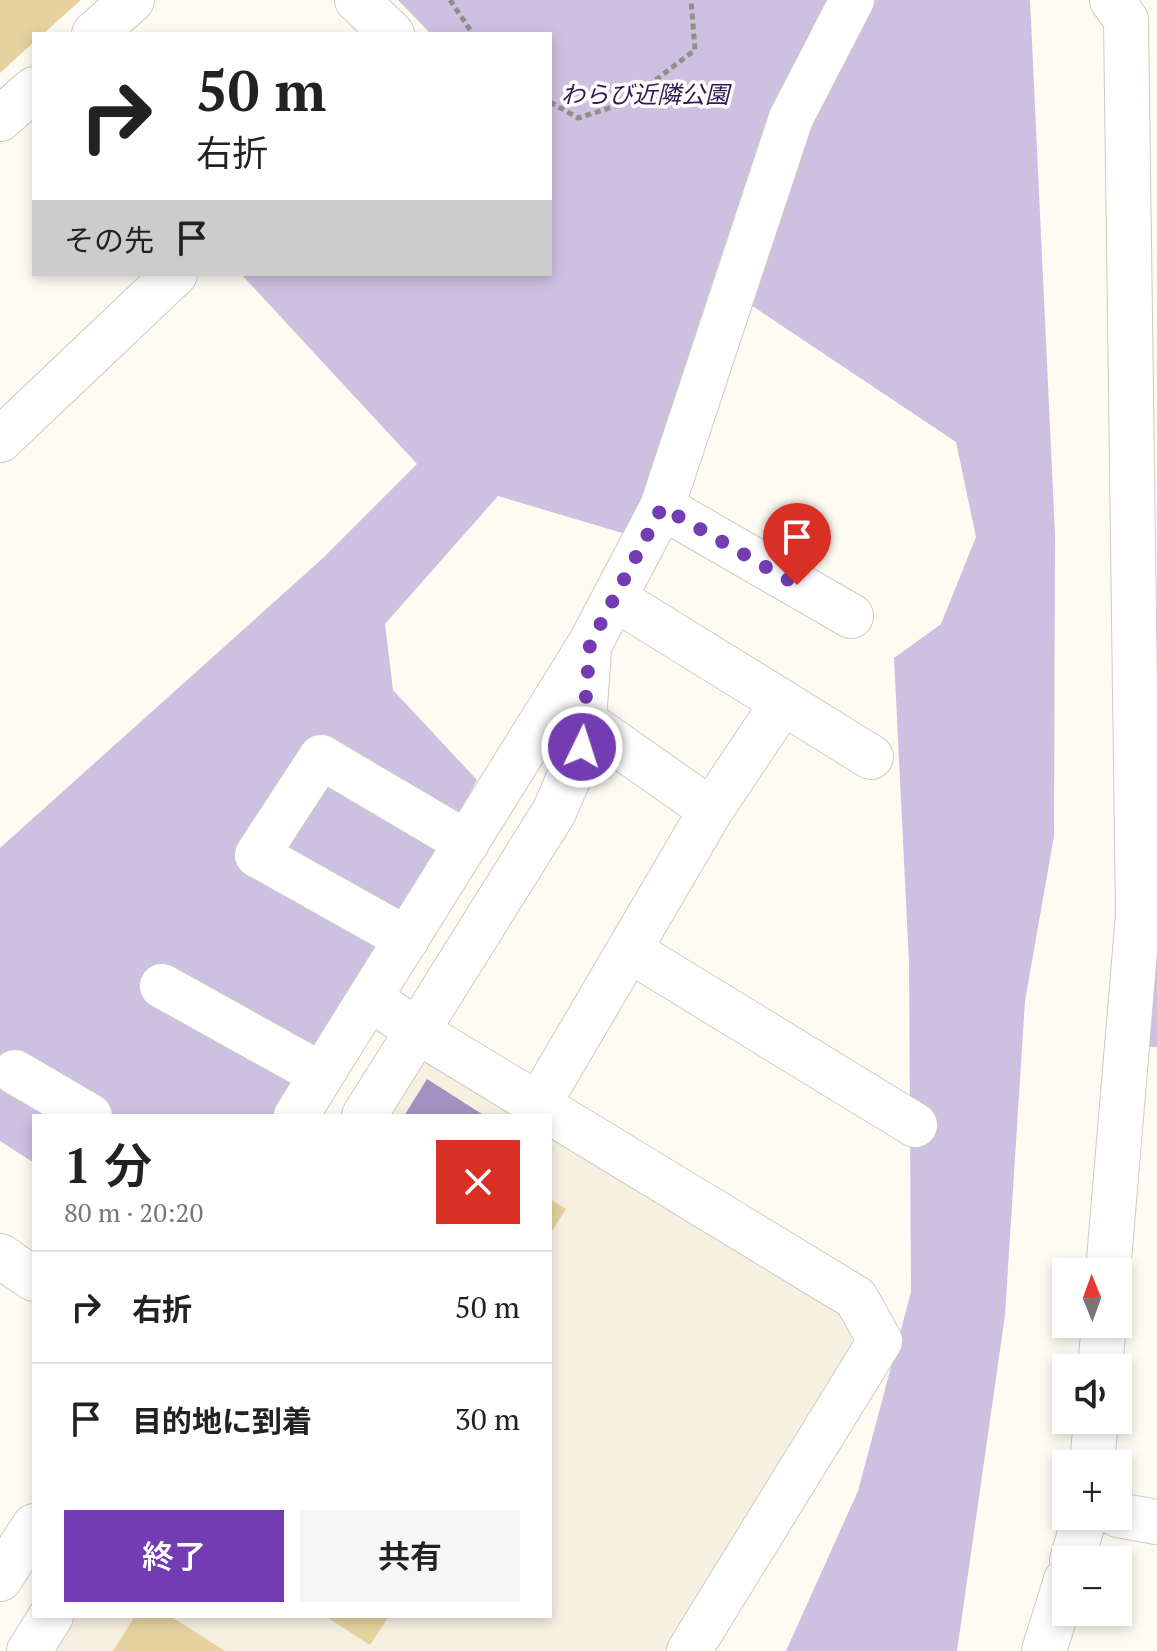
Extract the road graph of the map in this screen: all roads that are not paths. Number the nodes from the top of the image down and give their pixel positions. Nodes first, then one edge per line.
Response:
1 (132, 0) edge
2 (357, 0) edge
3 (852, 0) edge
4 (1112, 0) edge
5 (96, 32) edge
6 (390, 32) edge
7 (32, 91) edge
8 (0, 119) edge
9 (173, 276) edge
10 (1144, 328) edge
11 (4, 429) edge
12 (662, 507) junction
13 (614, 598) junction
14 (851, 616) dead end
15 (782, 704) junction
16 (563, 720) junction
17 (871, 757) dead end
18 (711, 810) junction
19 (467, 843) junction
20 (1148, 916) edge
21 (407, 939) junction
22 (629, 950) junction
23 (162, 986) dead end
24 (371, 999) junction
25 (417, 1031) junction
26 (15, 1072) dead end
27 (322, 1075) junction
28 (538, 1105) junction
29 (87, 1114) edge
30 (297, 1114) edge
31 (365, 1114) edge
32 (915, 1125) dead end
33 (0, 1256) edge
34 (1110, 1258) edge
35 (32, 1278) edge
36 (1132, 1518) edge
37 (1157, 1522) edge
38 (32, 1529) edge
39 (0, 1579) edge
40 (50, 1618) edge
41 (1052, 1625) edge
42 (29, 1651) edge
43 (689, 1651) edge
44 (1044, 1651) edge

1 - 5 street
2 - 6 street
3 - 12 street
4 - 10 street
7 - 8 street
9 - 11 street
10 - 20 street
12 - 13 street
12 - 14 street
13 - 15 street
13 - 16 street
15 - 17 street
15 - 18 street
16 - 18 street
16 - 19 street
16 - 25 street
18 - 22 street
19 - 21 street
19 - 21 street
20 - 34 street
21 - 24 street
22 - 28 street
22 - 32 street
23 - 27 street
24 - 25 street
24 - 27 street
25 - 28 street
25 - 31 street
26 - 29 street
27 - 30 street
28 - 43 street
33 - 35 street
36 - 37 street
38 - 39 street
40 - 42 street
41 - 44 street

